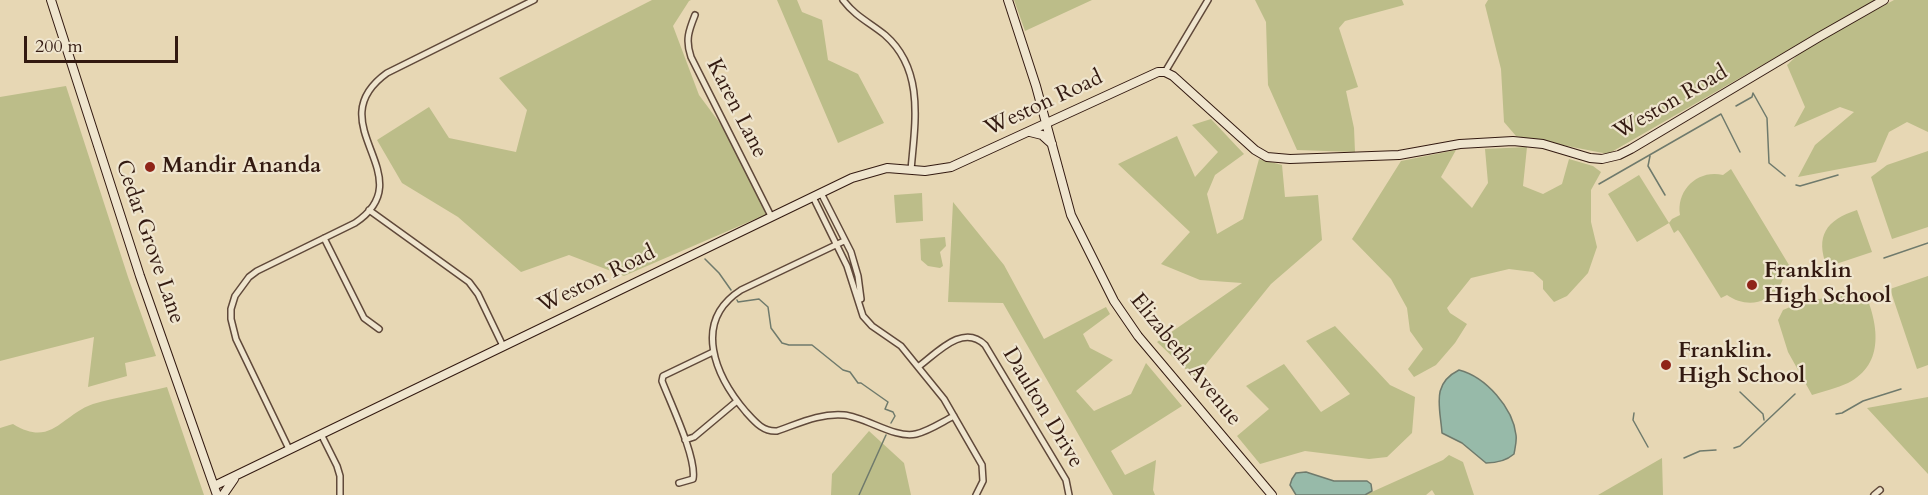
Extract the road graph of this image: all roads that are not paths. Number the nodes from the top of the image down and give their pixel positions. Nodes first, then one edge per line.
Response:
1 (51, 0) edge
2 (534, 0) edge
3 (843, 0) edge
4 (1008, 0) edge
5 (1208, 0) edge
6 (1884, 0) edge
7 (695, 15) dead end
8 (1166, 72) junction
9 (1047, 123) junction
10 (1028, 131) junction
11 (1053, 145) junction
12 (911, 170) junction
13 (817, 195) junction
14 (369, 210) junction
15 (771, 216) junction
16 (324, 238) junction
17 (844, 241) junction
18 (836, 245) junction
19 (863, 316) junction
20 (379, 329) dead end
21 (503, 346) junction
22 (713, 352) junction
23 (918, 367) junction
24 (737, 401) junction
25 (954, 416) junction
26 (321, 434) junction
27 (685, 440) junction
28 (290, 449) junction
29 (240, 474) junction
30 (679, 483) dead end
31 (214, 486) junction
32 (1880, 490) dead end
33 (217, 495) edge
34 (223, 495) edge
35 (340, 495) edge
36 (976, 495) edge
37 (1069, 495) edge
38 (1272, 495) edge
39 (1874, 495) edge

1 - 31 street, Cedar Grove Lane
2 - 14 street
3 - 12 street
4 - 9 street, Elizabeth Avenue
5 - 8 street
6 - 8 street, Weston Road
7 - 15 street, Karen Lane
8 - 9 street, Weston Road
9 - 10 street, Weston Road
9 - 11 street, Elizabeth Avenue
10 - 11 street
10 - 12 street, Weston Road
11 - 38 street, Elizabeth Avenue
12 - 13 street, Weston Road
13 - 15 street, Weston Road
13 - 17 street
13 - 18 street
14 - 16 street
14 - 21 street
15 - 21 street, Weston Road
16 - 20 street
16 - 28 street
17 - 18 street
17 - 19 street
18 - 19 street
18 - 22 street
19 - 23 street
21 - 26 street, Weston Road
22 - 24 street
22 - 27 street
23 - 25 street
23 - 37 street, Daulton Drive
24 - 25 street
24 - 27 street
25 - 36 street
26 - 28 street, Weston Road
26 - 35 street
27 - 30 street
28 - 29 street, Weston Road
29 - 31 street, Weston Road
29 - 34 street
31 - 33 street, Cedar Grove Lane
32 - 39 street

